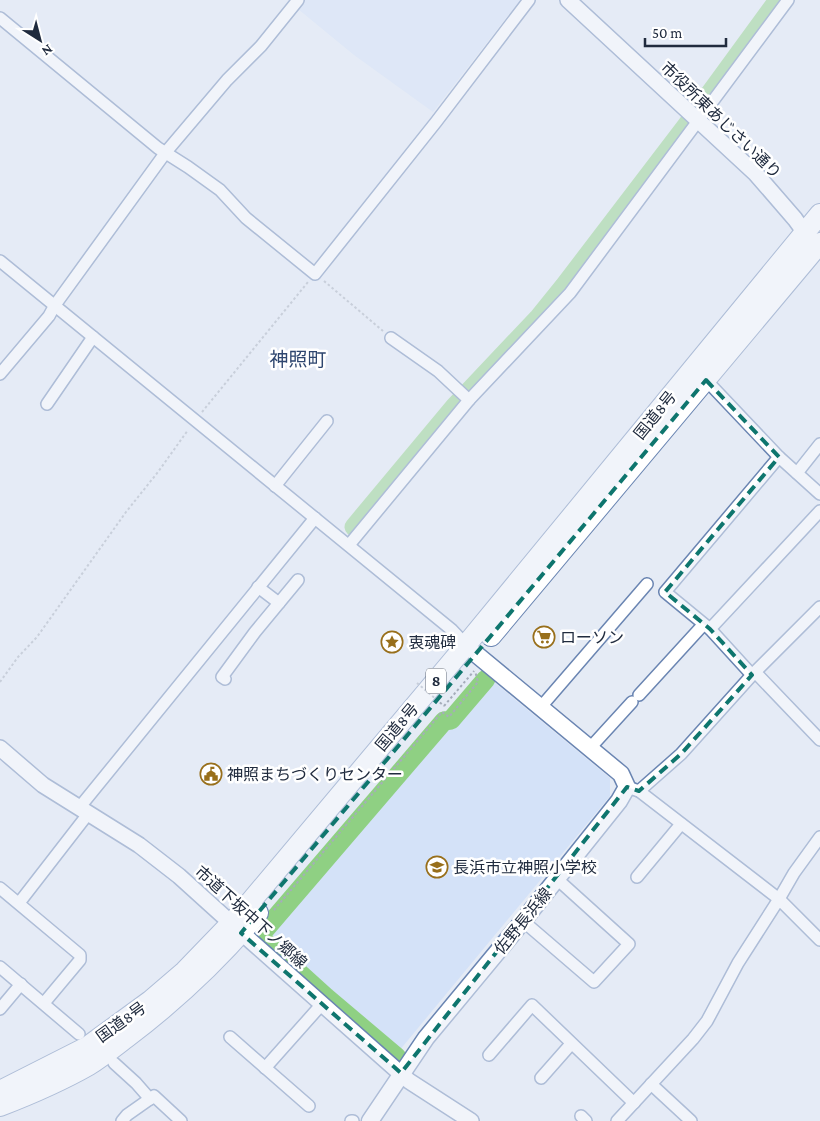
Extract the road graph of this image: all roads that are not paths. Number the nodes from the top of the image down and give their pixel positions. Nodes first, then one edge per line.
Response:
1 (298, 0) edge
2 (529, 0) edge
3 (568, 0) edge
4 (788, 0) edge
5 (0, 18) edge
6 (696, 117) junction
7 (166, 152) junction
8 (820, 214) edge
9 (815, 244) edge
10 (0, 261) edge
11 (55, 305) junction
12 (93, 337) junction
13 (391, 338) road end
14 (0, 374) edge
15 (706, 380) junction
16 (469, 400) junction
17 (47, 404) dead end
18 (328, 421) dead end
19 (820, 444) edge
20 (779, 457) junction
21 (797, 473) junction
22 (275, 486) junction
23 (820, 494) edge
24 (820, 512) edge
25 (315, 518) junction
26 (349, 546) junction
27 (298, 580) dead end
28 (647, 584) dead end
29 (258, 587) junction
30 (279, 603) junction
31 (820, 607) edge
32 (706, 627) junction
33 (472, 657) junction
34 (753, 674) junction
35 (225, 679) dead end
36 (540, 708) junction
37 (820, 740) edge
38 (0, 748) edge
39 (590, 748) junction
40 (633, 789) junction
41 (84, 811) junction
42 (681, 824) junction
43 (820, 837) edge
44 (637, 877) dead end
45 (557, 879) junction
46 (0, 888) edge
47 (779, 899) junction
48 (19, 903) junction
49 (523, 921) junction
50 (236, 928) junction
51 (820, 940) edge
52 (0, 967) edge
53 (21, 984) junction
54 (44, 1003) junction
55 (322, 1004) junction
56 (0, 1009) edge
57 (80, 1034) dead end
58 (230, 1037) dead end
59 (572, 1044) junction
60 (488, 1055) dead end
61 (114, 1063) dead end
62 (265, 1068) junction
63 (401, 1073) junction
64 (540, 1078) dead end
65 (651, 1084) junction
66 (0, 1091) edge
67 (150, 1099) junction
68 (634, 1103) junction
69 (0, 1106) edge
70 (309, 1106) dead end
71 (372, 1120) edge
72 (122, 1121) edge
73 (180, 1121) edge
74 (471, 1121) edge
75 (617, 1121) edge
76 (691, 1121) edge

1 - 7 street
2 - 7 street
3 - 6 street, 市役所東あじさい通り
4 - 6 street
5 - 7 street
6 - 9 street, 市役所東あじさい通り
6 - 16 street
7 - 11 street
8 - 9 highway, 国道8号 / 8
9 - 15 highway, 国道8号 / 8
9 - 33 highway, 国道8号 / 8
10 - 11 street
11 - 12 street
11 - 14 street
12 - 17 street
12 - 22 street
13 - 16 street
15 - 20 street
15 - 33 highway, 国道8号 / 8
16 - 26 street
18 - 22 street
19 - 21 street
20 - 21 street
20 - 32 street
21 - 23 street
22 - 25 street
24 - 32 street
25 - 26 street
25 - 29 street
26 - 33 street
27 - 30 street
28 - 36 street
29 - 30 street
29 - 41 street
30 - 35 street
31 - 34 street
32 - 34 street
32 - 39 street
33 - 36 main road
33 - 50 highway, 国道8号 / 8
34 - 37 street
34 - 40 street
36 - 39 main road
38 - 41 street, 市道下坂中下ノ郷線
39 - 40 main road
40 - 42 street
40 - 45 main road, 佐野長浜線
41 - 48 street
41 - 50 street, 市道下坂中下ノ郷線
42 - 44 street
42 - 47 street
43 - 47 street
45 - 49 main road, 佐野長浜線
45 - 49 street
46 - 48 street
47 - 51 street
47 - 65 street
48 - 54 street
49 - 63 main road, 佐野長浜線
50 - 55 street, 市道下坂中下ノ郷線
50 - 66 highway, 国道8号 / 8
50 - 69 highway, 国道8号 / 8
52 - 53 street
53 - 54 street
53 - 56 street
54 - 57 street
55 - 62 street
55 - 63 street, 市道下坂中下ノ郷線
58 - 62 street
59 - 60 street
59 - 64 street
59 - 68 street
61 - 67 street
62 - 70 street
63 - 71 main road, 佐野長浜線
63 - 74 street, 市道下坂中下ノ郷線
65 - 68 street
65 - 76 street
67 - 72 street
67 - 73 street
68 - 75 street

